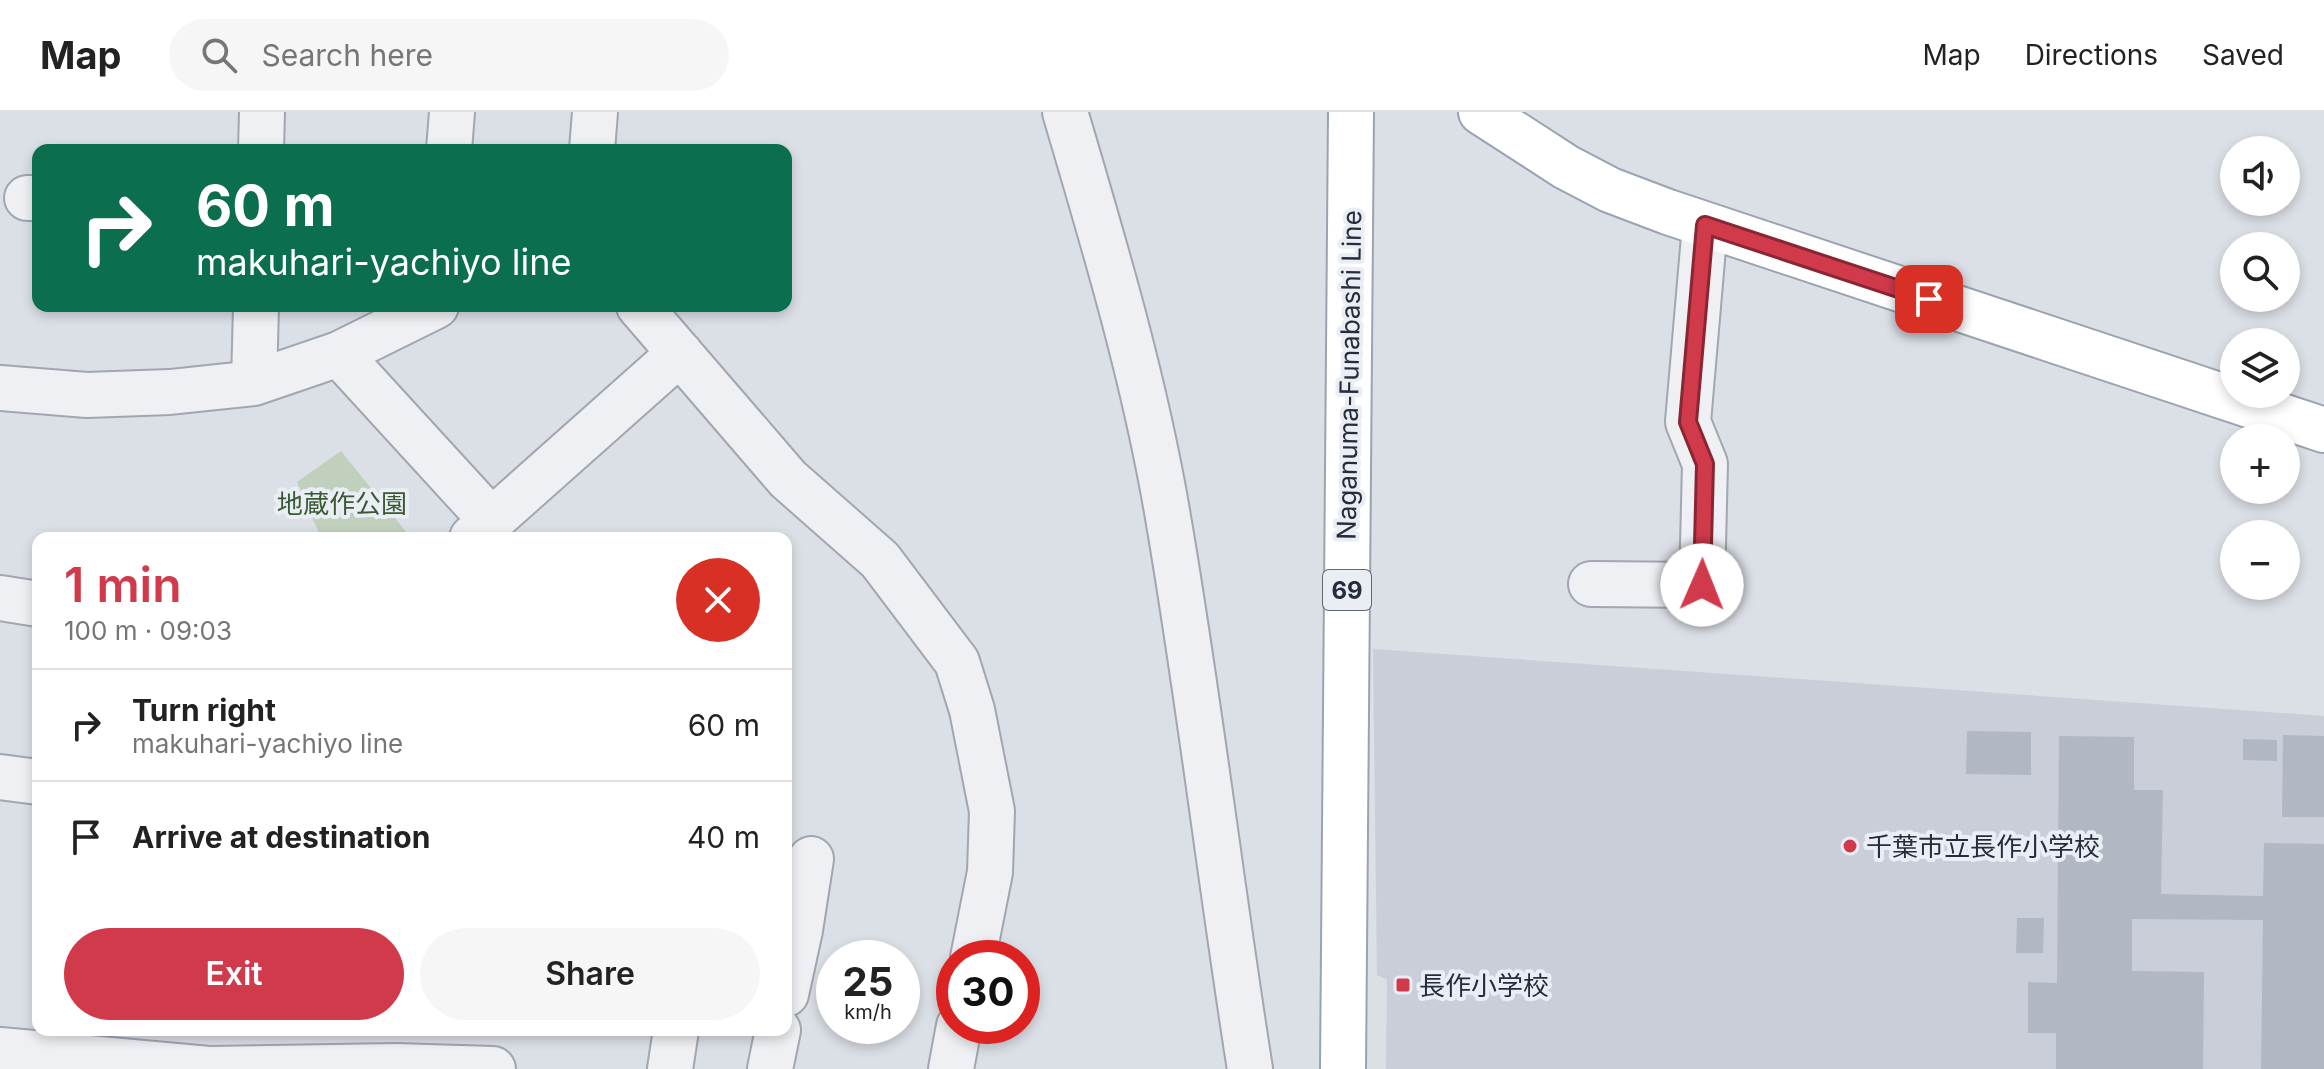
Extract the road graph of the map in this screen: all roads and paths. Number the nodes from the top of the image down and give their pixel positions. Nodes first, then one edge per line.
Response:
1 (262, 112) edge
2 (452, 112) edge
3 (595, 112) edge
4 (1065, 112) edge
5 (1351, 112) edge
6 (1481, 112) edge
7 (261, 144) edge
8 (449, 144) edge
9 (592, 144) edge
10 (1705, 225) junction
11 (256, 312) edge
12 (424, 312) edge
13 (644, 312) edge
14 (680, 353) junction
15 (339, 354) junction
16 (254, 383) junction
17 (0, 388) edge
18 (2324, 430) edge
19 (482, 529) edge
20 (1591, 584) dead end
21 (0, 598) edge
22 (32, 603) edge
23 (0, 777) edge
24 (32, 781) edge
25 (811, 859) dead end
26 (977, 940) edge
27 (792, 967) edge
28 (675, 1036) edge
29 (777, 1036) edge
30 (956, 1044) edge
31 (2, 1050) edge
32 (396, 1067) edge
33 (493, 1069) edge
34 (670, 1069) edge
35 (770, 1069) edge
36 (951, 1069) edge
37 (1250, 1069) edge
38 (1343, 1069) edge

1 - 7 street
2 - 8 street
3 - 9 street
4 - 37 street
5 - 38 main road, Naganuma-Funabashi Line / 69
6 - 10 main road
10 - 18 main road
10 - 20 street
11 - 16 street
12 - 15 street
13 - 14 street
14 - 19 street
14 - 26 street
15 - 16 street
15 - 19 street
16 - 17 street
21 - 22 street
23 - 24 street
25 - 27 street
28 - 34 street
29 - 35 street
30 - 36 street
31 - 32 street
32 - 33 street

